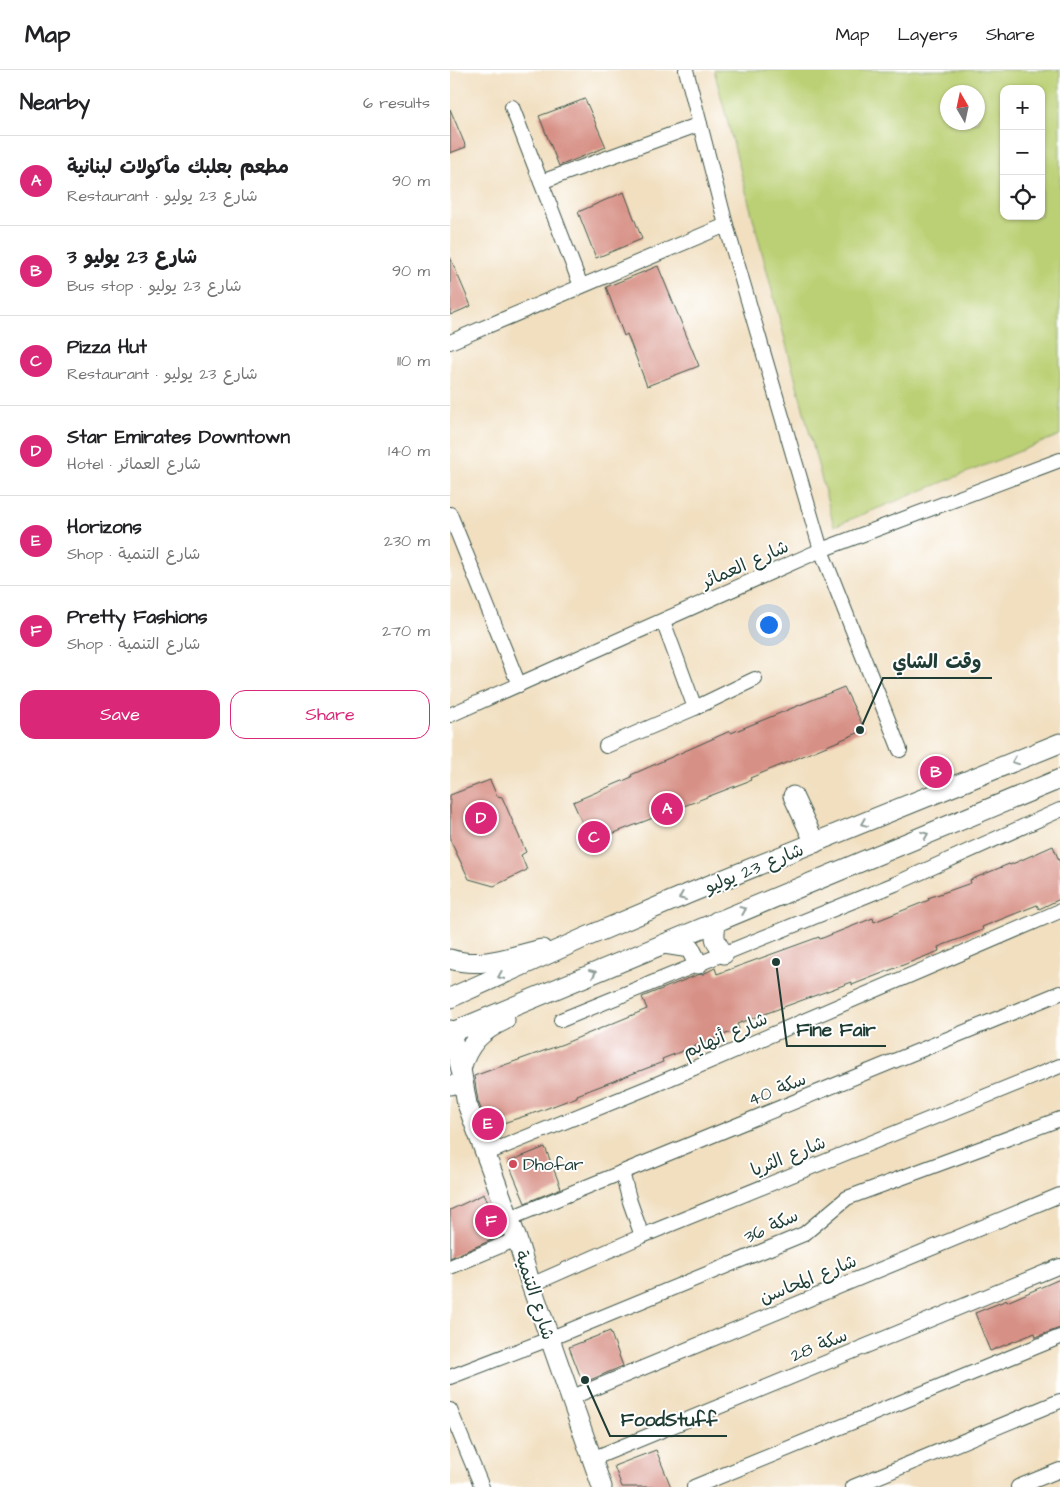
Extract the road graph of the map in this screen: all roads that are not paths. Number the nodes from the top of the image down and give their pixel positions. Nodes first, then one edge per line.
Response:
1 (686, 70) edge
2 (512, 107) dead end
3 (700, 124) junction
4 (541, 182) junction
5 (726, 225) junction
6 (581, 286) junction
7 (450, 342) edge
8 (1060, 460) edge
9 (450, 514) edge
10 (821, 550) junction
11 (663, 621) junction
12 (755, 679) dead end
13 (519, 684) junction
14 (695, 708) junction
15 (450, 715) edge
16 (1060, 743) edge
17 (606, 746) dead end
18 (900, 750) dead end
19 (1060, 779) edge
20 (1051, 788) edge
21 (793, 796) dead end
22 (1060, 810) edge
23 (815, 843) junction
24 (1060, 910) edge
25 (718, 921) junction
26 (584, 938) junction
27 (663, 944) junction
28 (724, 954) junction
29 (450, 959) edge
30 (698, 964) junction
31 (563, 985) junction
32 (1060, 994) edge
33 (450, 998) edge
34 (561, 1020) dead end
35 (450, 1032) edge
36 (1060, 1066) edge
37 (453, 1081) edge
38 (1060, 1119) edge
39 (485, 1154) junction
40 (622, 1172) junction
41 (1060, 1195) edge
42 (508, 1219) junction
43 (642, 1236) junction
44 (516, 1239) junction
45 (1060, 1266) edge
46 (450, 1267) edge
47 (531, 1285) junction
48 (1060, 1337) edge
49 (549, 1339) junction
50 (450, 1376) edge
51 (570, 1398) junction
52 (1060, 1401) edge
53 (450, 1410) edge
54 (592, 1459) junction
55 (1060, 1470) edge
56 (482, 1487) edge
57 (602, 1487) edge
58 (694, 1487) edge
59 (853, 1487) edge
60 (1018, 1487) edge

1 - 3 street
2 - 4 street
3 - 4 street
3 - 5 street
4 - 6 street
5 - 6 street
5 - 10 street
6 - 7 street
8 - 10 street, شارع العمائر
9 - 13 street
10 - 11 street, شارع العمائر
10 - 18 street
11 - 13 street, شارع العمائر
11 - 14 street
12 - 14 street
13 - 15 street, شارع العمائر
14 - 17 street
16 -> 23 main road, شارع 23 يوليو
19 - 20 main road, شارع 23 يوليو
25 -> 20 main road, شارع 23 يوليو
21 - 23 main road
22 - 28 street
23 -> 26 main road, شارع 23 يوليو
24 - 39 street, شارع أنهايم
25 - 27 main road, شارع 23 يوليو
25 - 28 main road
26 - 29 main road
26 -> 33 main road, شارع 23 يوليو
27 - 30 main road
31 -> 27 main road, شارع 23 يوليو
28 - 30 street
30 - 34 street
31 - 35 main road, شارع 23 يوليو
31 - 37 main road
32 - 40 street, سكة 40
35 - 37 main road, شارع التنمية
36 - 43 street, شارع الثريا
37 - 39 main road, شارع التنمية
38 - 49 street, سكة 36
39 - 42 main road, شارع التنمية
40 - 42 street, سكة 40
40 - 43 street
41 - 51 street, شارع المحاسن
42 - 44 main road, شارع التنمية
43 - 47 street, شارع الثريا
44 - 46 street
44 - 47 main road, شارع التنمية
45 - 54 street, سكة 28
47 - 49 main road, شارع التنمية
48 - 58 street
49 - 50 street, سكة 36
49 - 51 main road, شارع التنمية
51 - 54 main road, شارع التنمية
52 - 59 street
53 - 56 street
54 - 57 main road, شارع التنمية
55 - 60 street

